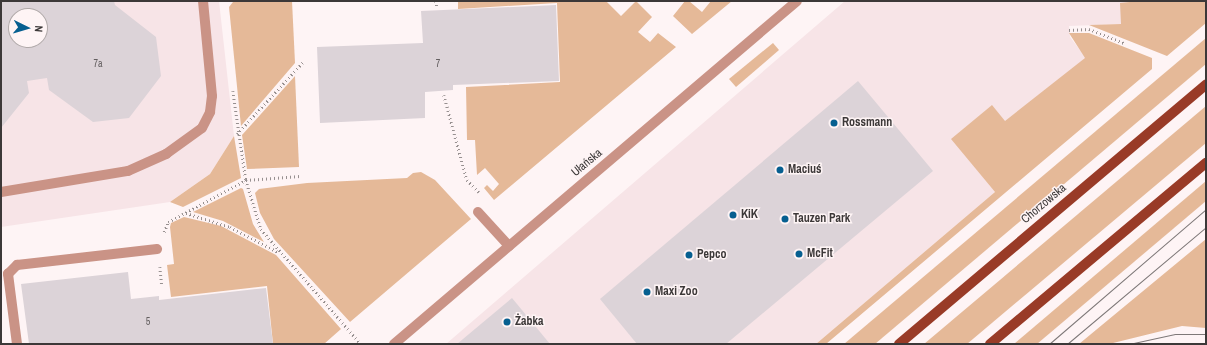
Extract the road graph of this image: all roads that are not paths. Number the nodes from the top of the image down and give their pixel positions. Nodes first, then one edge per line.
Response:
1 (203, 1) edge
2 (797, 1) edge
3 (1206, 85) edge
4 (1206, 163) edge
5 (1, 192) edge
6 (478, 212) dead end
7 (509, 246) junction
8 (157, 249) road end
9 (17, 344) edge
10 (394, 344) edge
11 (899, 344) edge
12 (990, 344) edge

1 - 5 street
2 - 7 street, Ułańska
3 - 11 main road, Chorzowska
4 - 12 main road
6 - 7 street
7 - 10 street, Ułańska
8 - 9 street

